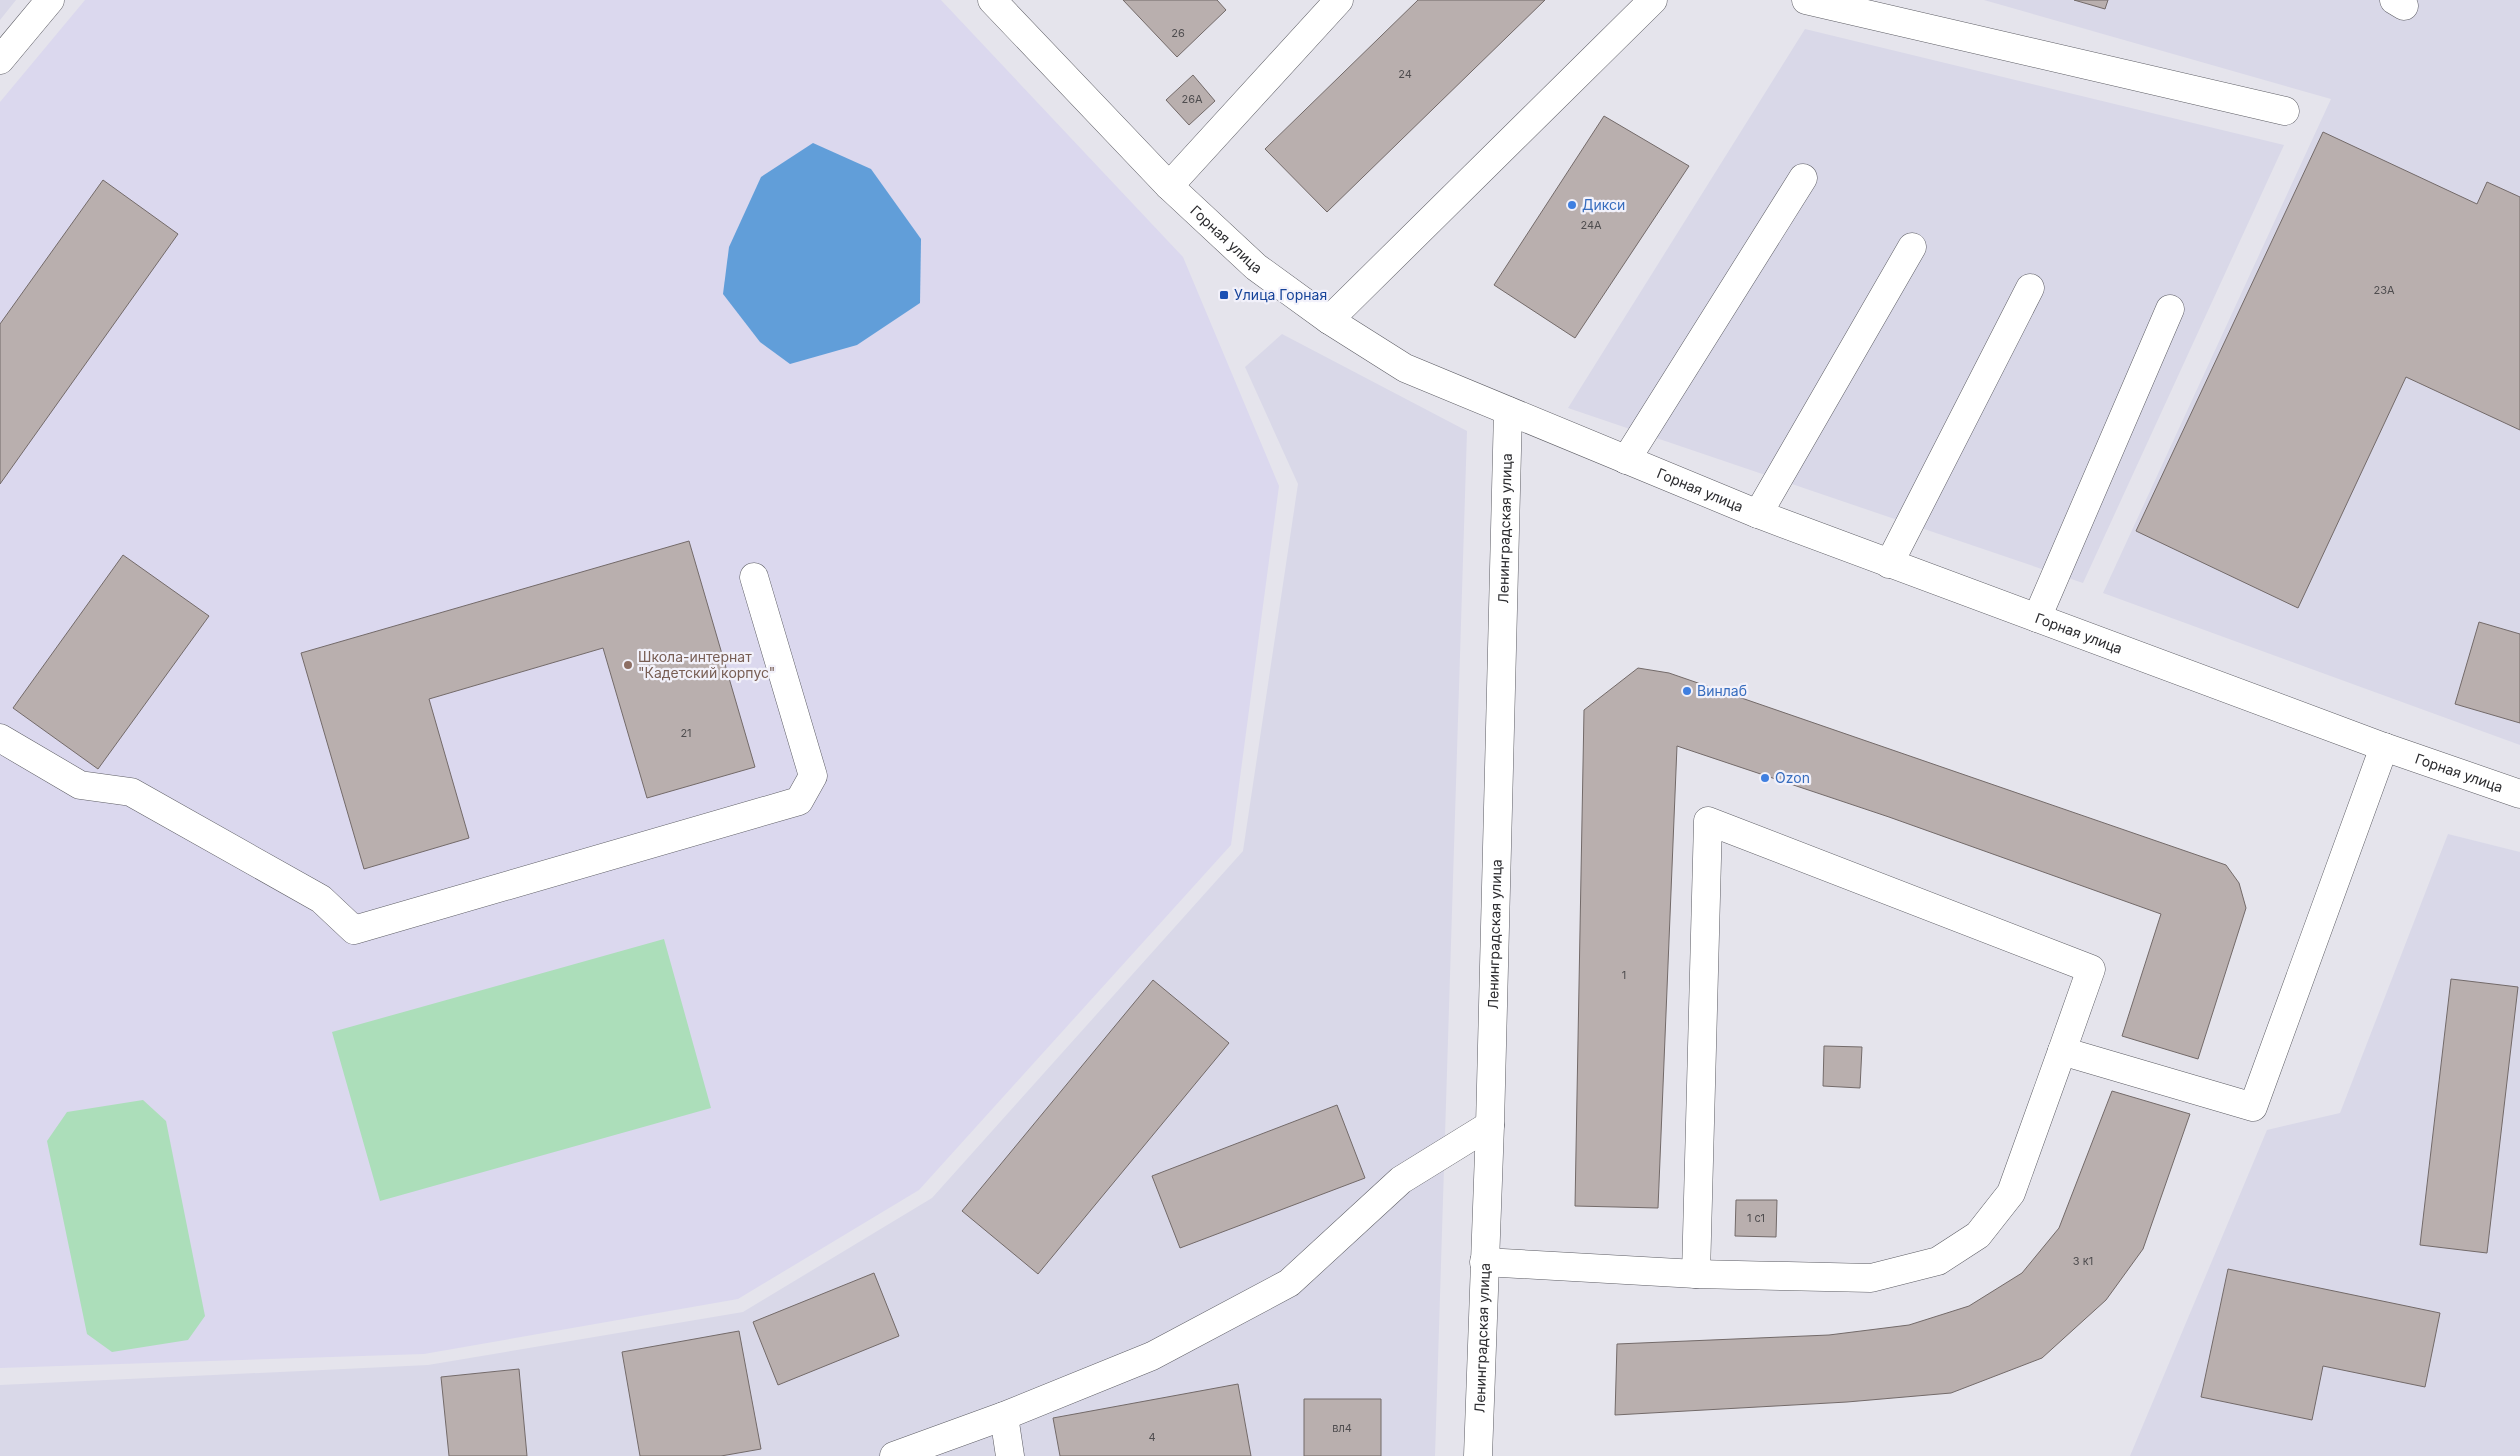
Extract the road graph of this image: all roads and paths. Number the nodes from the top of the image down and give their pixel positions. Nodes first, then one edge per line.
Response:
1 (50, 0) edge
2 (992, 0) edge
3 (1339, 0) edge
4 (1653, 0) edge
5 (1806, 0) edge
6 (0, 60) edge
7 (2285, 111) dead end
8 (1803, 178) dead end
9 (1169, 186) junction
10 (1912, 247) dead end
11 (2030, 288) dead end
12 (2170, 309) dead end
13 (1329, 320) junction
14 (1508, 411) junction
15 (1626, 460) junction
16 (1758, 514) junction
17 (1889, 564) junction
18 (754, 577) dead end
19 (2037, 618) junction
20 (0, 738) edge
21 (2384, 747) junction
22 (2520, 794) edge
23 (2062, 1051) junction
24 (1490, 1125) junction
25 (1484, 1262) junction
26 (1696, 1274) junction
27 (1004, 1416) junction
28 (894, 1456) edge
29 (1010, 1456) edge
30 (1478, 1456) edge

1 - 6 street
2 - 9 street, Горная улица
3 - 9 street
4 - 13 street
5 - 7 street
8 - 15 street
9 - 13 street, Горная улица
10 - 16 street
11 - 17 street
12 - 19 street
13 - 14 street, Горная улица
14 - 15 street, Горная улица
14 - 24 street, Ленинградская улица
15 - 16 street, Горная улица
16 - 17 street, Горная улица
17 - 19 street, Горная улица
18 - 20 street
19 - 21 street, Горная улица
21 - 22 street, Горная улица
21 - 23 street
23 - 26 street
23 - 26 street
24 - 25 street, Ленинградская улица
24 - 27 street
25 - 26 street
25 - 30 street, Ленинградская улица
27 - 28 street
27 - 29 street

